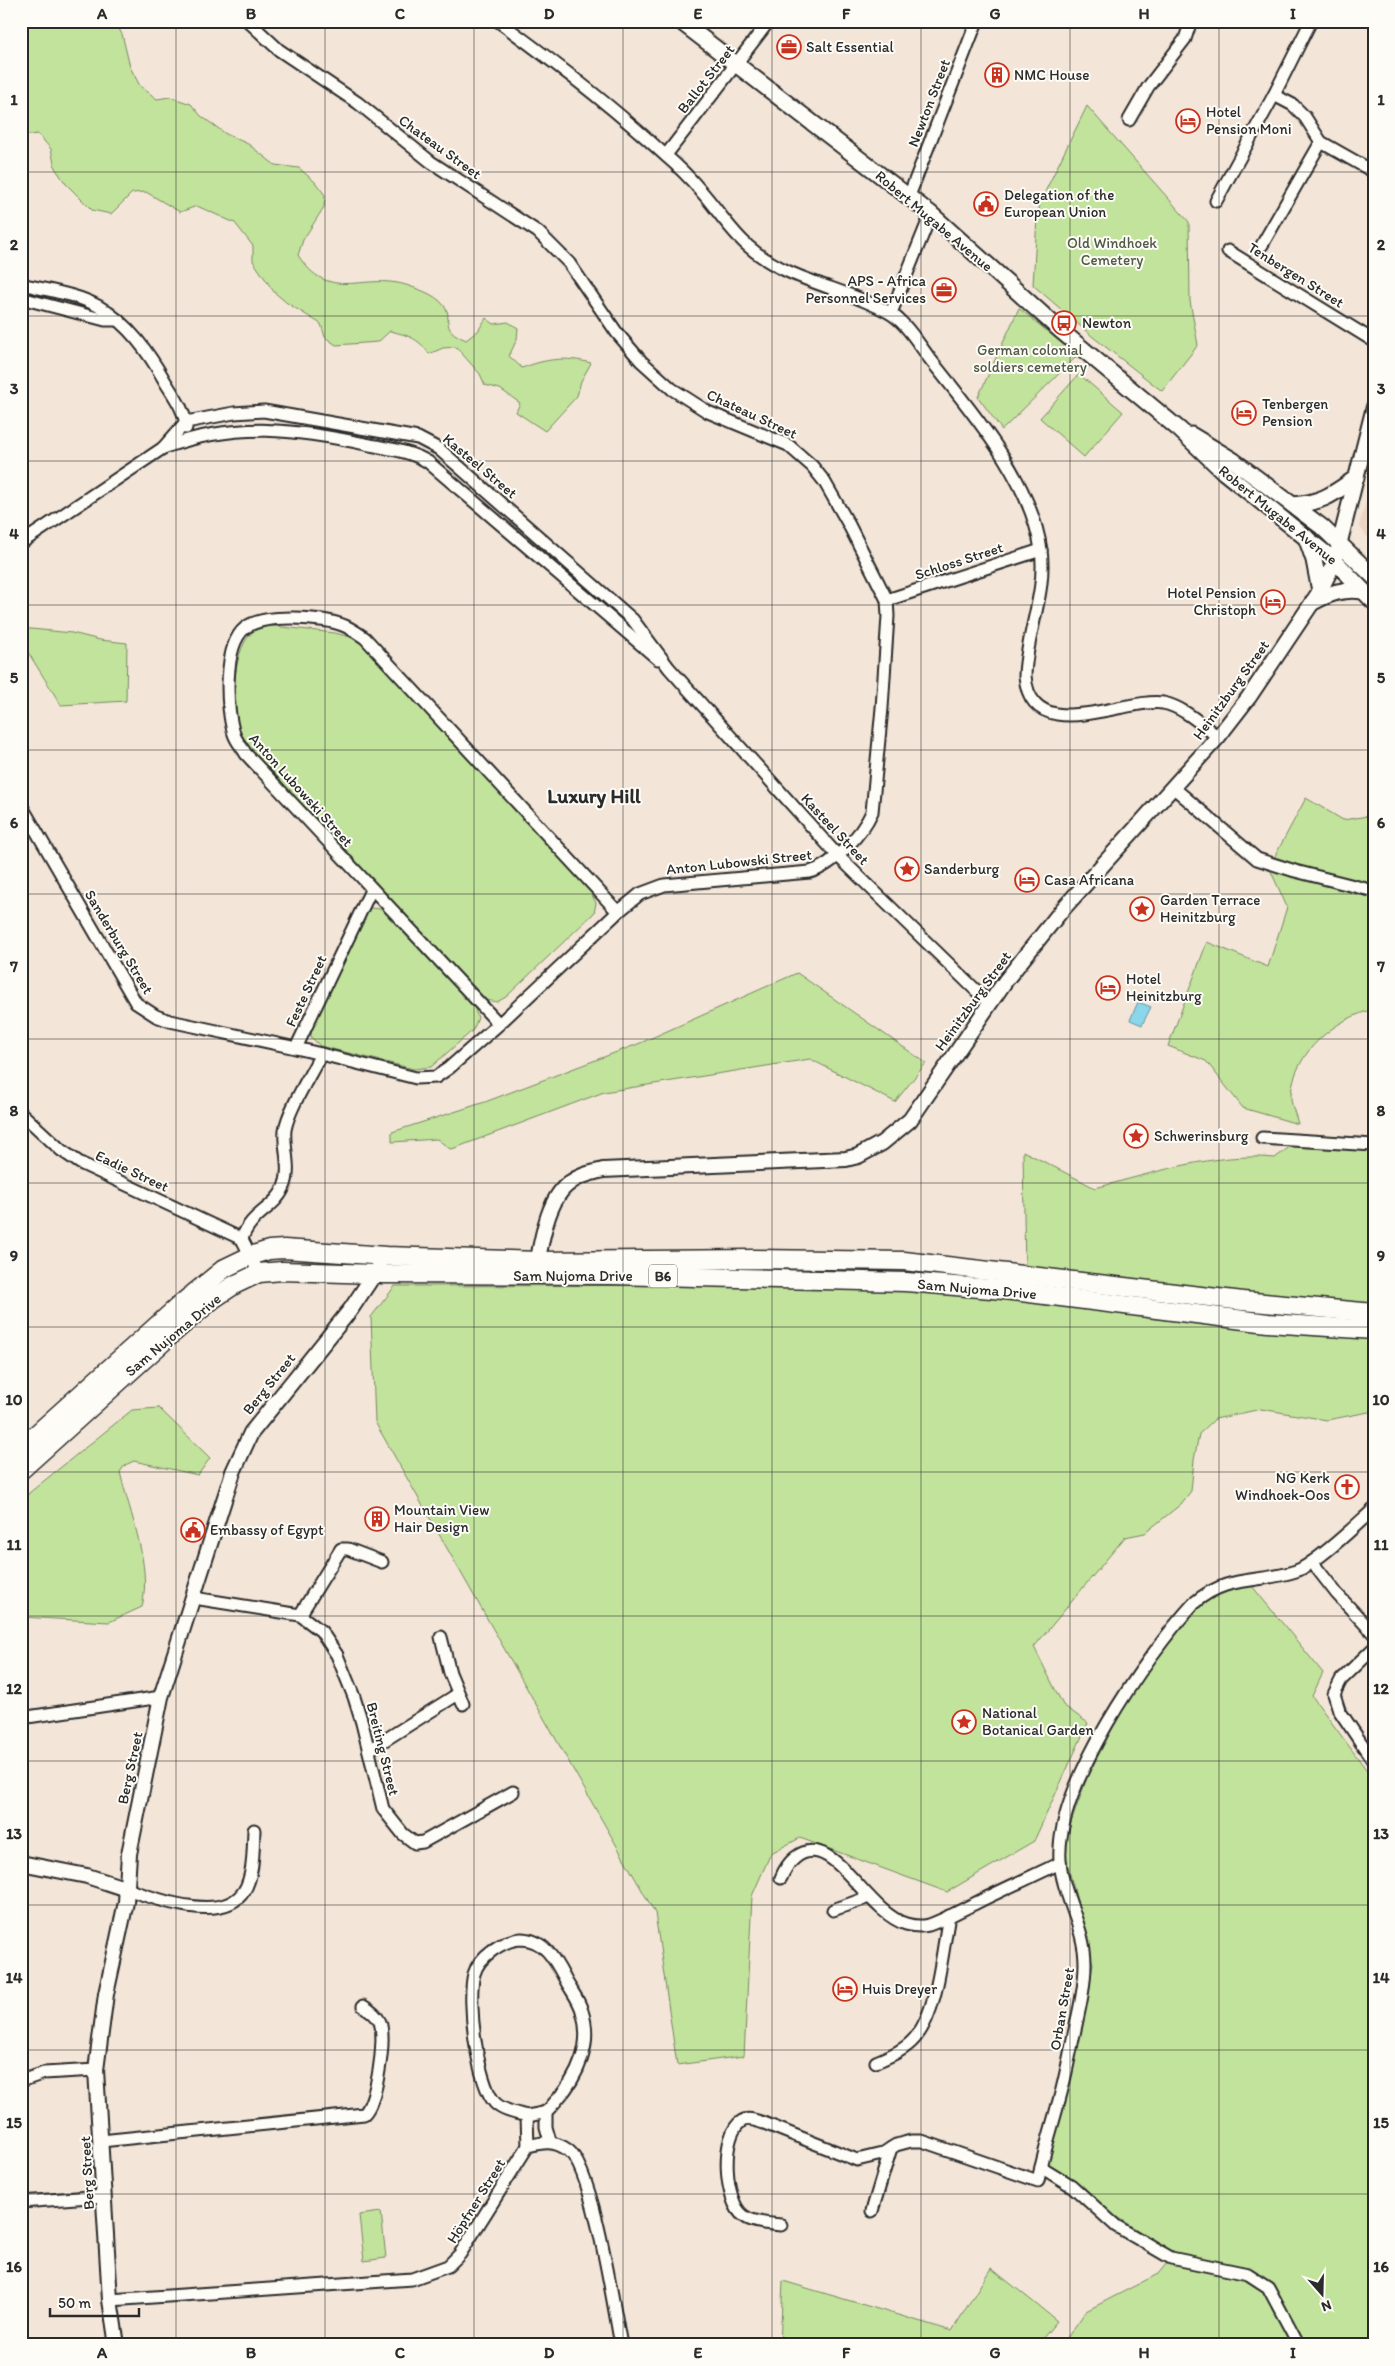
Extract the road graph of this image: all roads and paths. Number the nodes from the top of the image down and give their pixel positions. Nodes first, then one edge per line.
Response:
1 (248, 21) edge
2 (498, 21) edge
3 (680, 21) edge
4 (768, 21) edge
5 (977, 21) edge
6 (1191, 21) edge
7 (1311, 21) edge
8 (737, 65) junction
9 (1274, 95) junction
10 (1129, 120) dead end
11 (1321, 142) junction
12 (666, 155) junction
13 (1374, 172) edge
14 (909, 196) junction
15 (1216, 201) dead end
16 (931, 214) junction
17 (1262, 245) dead end
18 (1228, 251) dead end
19 (21, 284) edge
20 (21, 298) edge
21 (891, 313) junction
22 (118, 320) junction
23 (1374, 341) edge
24 (1374, 407) edge
25 (186, 422) junction
26 (1180, 430) junction
27 (185, 440) junction
28 (163, 448) junction
29 (1356, 478) junction
30 (1293, 505) junction
31 (1306, 537) junction
32 (21, 543) edge
33 (1339, 543) junction
34 (1041, 550) junction
35 (1335, 561) junction
36 (1374, 577) edge
37 (1363, 591) junction
38 (1316, 597) junction
39 (886, 600) junction
40 (1374, 602) edge
41 (670, 668) junction
42 (1218, 737) junction
43 (1174, 788) junction
44 (21, 805) edge
45 (838, 856) junction
46 (371, 890) junction
47 (1374, 891) edge
48 (618, 912) junction
49 (989, 1003) junction
50 (498, 1024) junction
51 (296, 1048) junction
52 (321, 1054) junction
53 (24, 1121) edge
54 (1262, 1138) dead end
55 (1374, 1145) edge
56 (242, 1239) junction
57 (250, 1256) junction
58 (386, 1256) junction
59 (536, 1268) junction
60 (259, 1273) junction
61 (375, 1274) junction
62 (1374, 1313) edge
63 (1374, 1330) edge
64 (21, 1448) edge
65 (21, 1470) edge
66 (1374, 1509) edge
67 (382, 1562) dead end
68 (1312, 1562) junction
69 (194, 1598) junction
70 (300, 1615) junction
71 (1374, 1634) edge
72 (441, 1637) dead end
73 (1374, 1648) edge
74 (161, 1697) junction
75 (21, 1718) edge
76 (369, 1750) junction
77 (1374, 1762) edge
78 (513, 1792) dead end
79 (254, 1830) dead end
80 (21, 1863) edge
81 (1060, 1863) junction
82 (781, 1878) dead end
83 (128, 1889) junction
84 (869, 1897) junction
85 (833, 1910) dead end
86 (949, 1916) junction
87 (363, 2006) dead end
88 (876, 2062) dead end
89 (96, 2070) junction
90 (21, 2081) edge
91 (546, 2112) junction
92 (527, 2116) junction
93 (101, 2141) junction
94 (550, 2141) junction
95 (528, 2146) junction
96 (891, 2148) junction
97 (1041, 2167) junction
98 (104, 2196) junction
99 (21, 2202) edge
100 (872, 2211) dead end
101 (781, 2226) dead end
102 (110, 2300) junction
103 (117, 2345) edge
104 (621, 2345) edge
105 (1298, 2345) edge

1 - 39 street, Chateau Street
2 - 12 street
3 - 8 main road, Robert Mugabe Avenue
4 - 8 street, Ballot Street
5 - 14 street, Newton Street
6 - 10 street
7 - 9 street
8 - 12 street, Ballot Street
8 - 14 main road, Robert Mugabe Avenue
9 - 11 street
9 - 15 street
11 - 13 street
11 - 17 street
12 - 21 street
14 - 16 main road, Robert Mugabe Avenue
16 - 21 street
16 - 26 main road, Robert Mugabe Avenue
18 - 23 street, Tenbergen Street
19 - 22 street
20 - 22 street
21 - 34 street
22 - 25 street
24 - 29 street, Heinitzburg Street
25 - 27 street
25 - 28 street, Kasteel Street
25 - 41 street, Kasteel Street
26 - 30 main road, Robert Mugabe Avenue
26 - 31 main road, Robert Mugabe Avenue
27 - 28 street, Kasteel Street
27 - 41 street, Kasteel Street
28 - 32 street, Kasteel Street
29 - 30 main road
29 - 33 street, Heinitzburg Street
30 - 33 main road, Robert Mugabe Avenue
31 - 35 main road, Robert Mugabe Avenue
31 - 38 main road
33 - 35 street, Heinitzburg Street
33 - 36 main road, Robert Mugabe Avenue
34 - 39 street, Schloss Street
34 - 42 street
35 - 37 main road, Robert Mugabe Avenue
35 - 38 street, Heinitzburg Street
37 - 38 main road
37 - 40 main road, Robert Mugabe Avenue
38 - 42 street, Heinitzburg Street
39 - 45 street, Chateau Street
41 - 45 street, Kasteel Street
42 - 43 street, Heinitzburg Street
43 - 47 street
43 - 49 street, Heinitzburg Street
44 - 51 street, Sanderburg Street
45 - 48 street, Anton Lubowski Street
45 - 49 street, Kasteel Street
46 - 48 street, Anton Lubowski Street
46 - 50 street, Anton Lubowski Street
46 - 51 street, Feste Street
48 - 50 street, Anton Lubowski Street
49 - 59 street, Heinitzburg Street
50 - 52 street, Anton Lubowski Street
51 - 52 street, Feste Street
52 - 56 street
53 - 56 street, Eadie Street
54 - 55 street
56 - 57 street
57 - 58 highway, Sam Nujoma Drive / B6
57 - 60 street
57 - 64 highway, Sam Nujoma Drive / B6
58 - 59 highway, Sam Nujoma Drive / B6
58 - 61 street, Berg Street
59 - 61 highway, Sam Nujoma Drive / B6
59 - 62 highway, Sam Nujoma Drive / B6
59 - 63 highway, Sam Nujoma Drive / B6
60 - 61 highway, Sam Nujoma Drive / B6
60 - 65 highway, Sam Nujoma Drive / B6
61 - 69 street, Berg Street
66 - 68 street, Orban Street
67 - 70 street
68 - 71 street
68 - 81 street, Orban Street
69 - 70 street, Breiting Street
69 - 74 street, Berg Street
70 - 76 street, Breiting Street
72 - 76 street
73 - 77 street
74 - 75 street
74 - 83 street, Berg Street
76 - 78 street, Breiting Street
79 - 83 street
80 - 83 street
81 - 86 street
81 - 97 street, Orban Street
82 - 84 street
83 - 89 street, Berg Street
84 - 85 street
84 - 86 street
86 - 88 street
87 - 93 street
89 - 90 street
89 - 93 street, Berg Street
91 - 92 street
91 - 92 street
91 - 94 street
92 - 95 street
93 - 98 street, Berg Street
94 - 95 street
94 - 104 street
95 - 102 street, Höpfner Street
96 - 97 street
96 - 100 street
96 - 101 street
97 - 105 street
98 - 99 street
98 - 102 street, Berg Street
102 - 103 street, Berg Street

